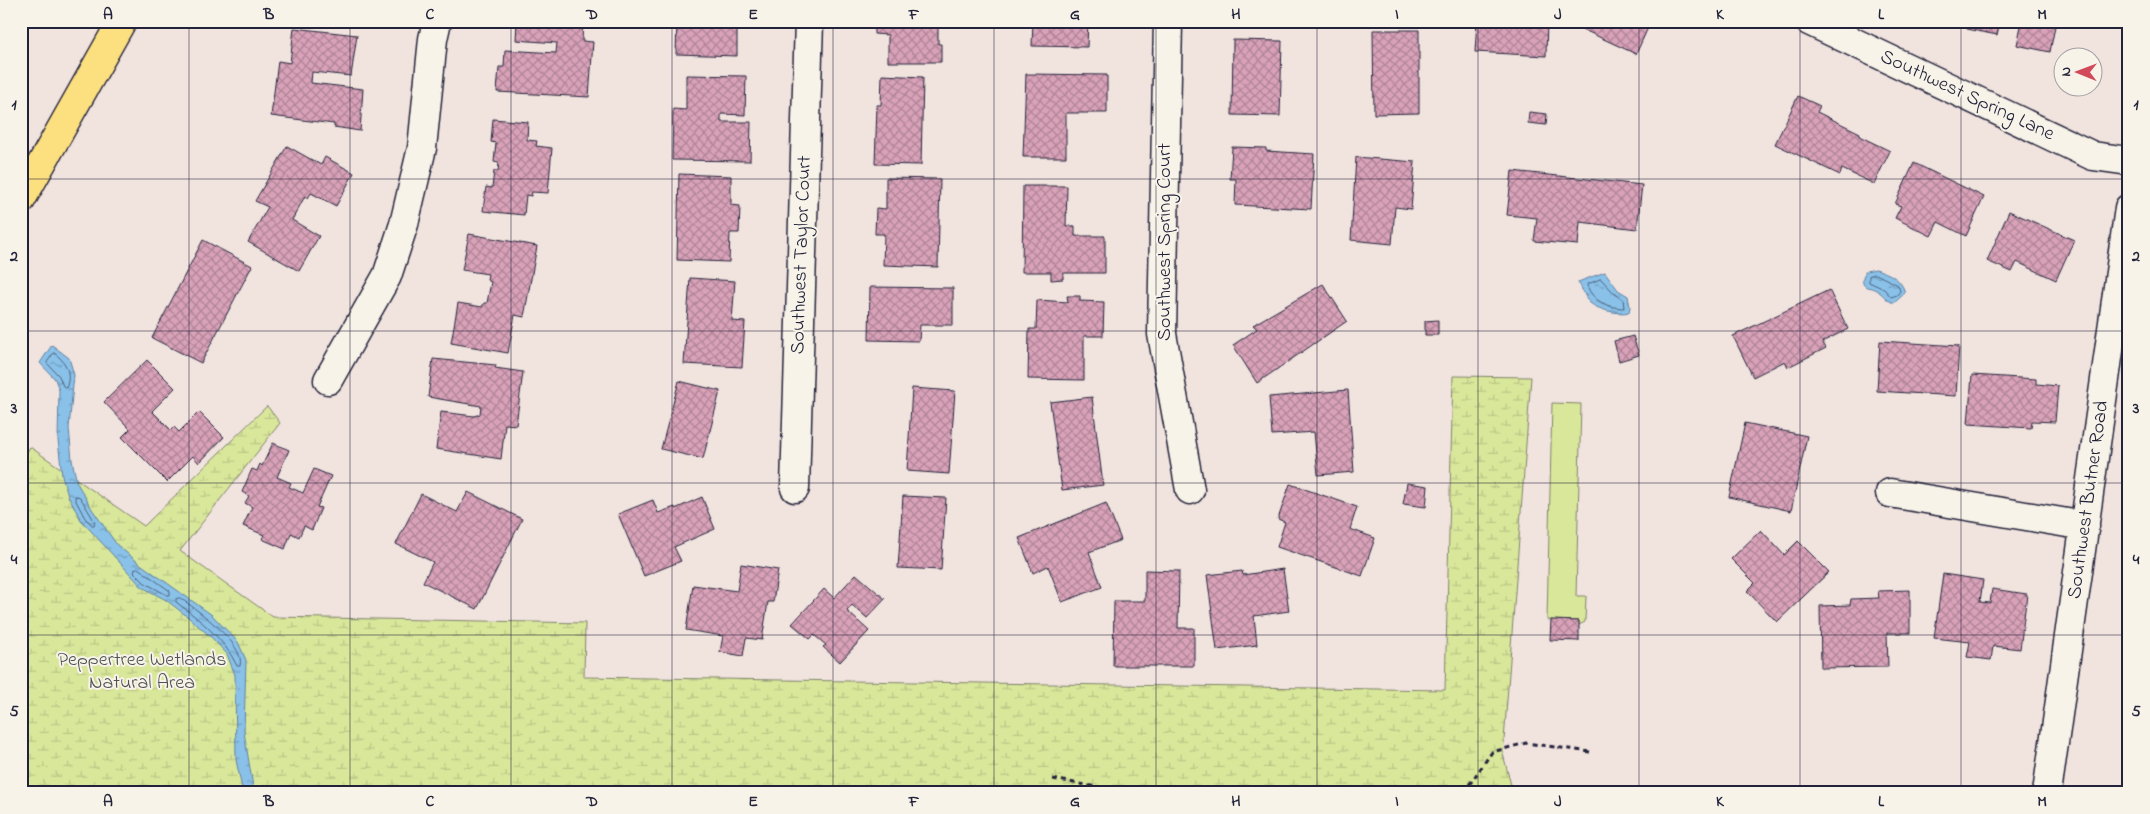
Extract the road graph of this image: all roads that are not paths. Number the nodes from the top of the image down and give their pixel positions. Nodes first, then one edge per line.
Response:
1 (122, 21) edge
2 (437, 21) edge
3 (809, 21) edge
4 (1168, 21) edge
5 (1809, 21) edge
6 (2129, 161) edge
7 (21, 200) edge
8 (2129, 208) edge
9 (328, 380) dead end
10 (795, 488) dead end
11 (1190, 490) dead end
12 (1890, 493) dead end
13 (2085, 526) junction
14 (2047, 793) edge

1 - 7 highway
2 - 9 street
3 - 10 street, Southwest Taylor Court
4 - 11 street, Southwest Spring Court
5 - 6 street, Southwest Spring Lane
8 - 13 street, Southwest Butner Road
12 - 13 street
13 - 14 street, Southwest Butner Road

